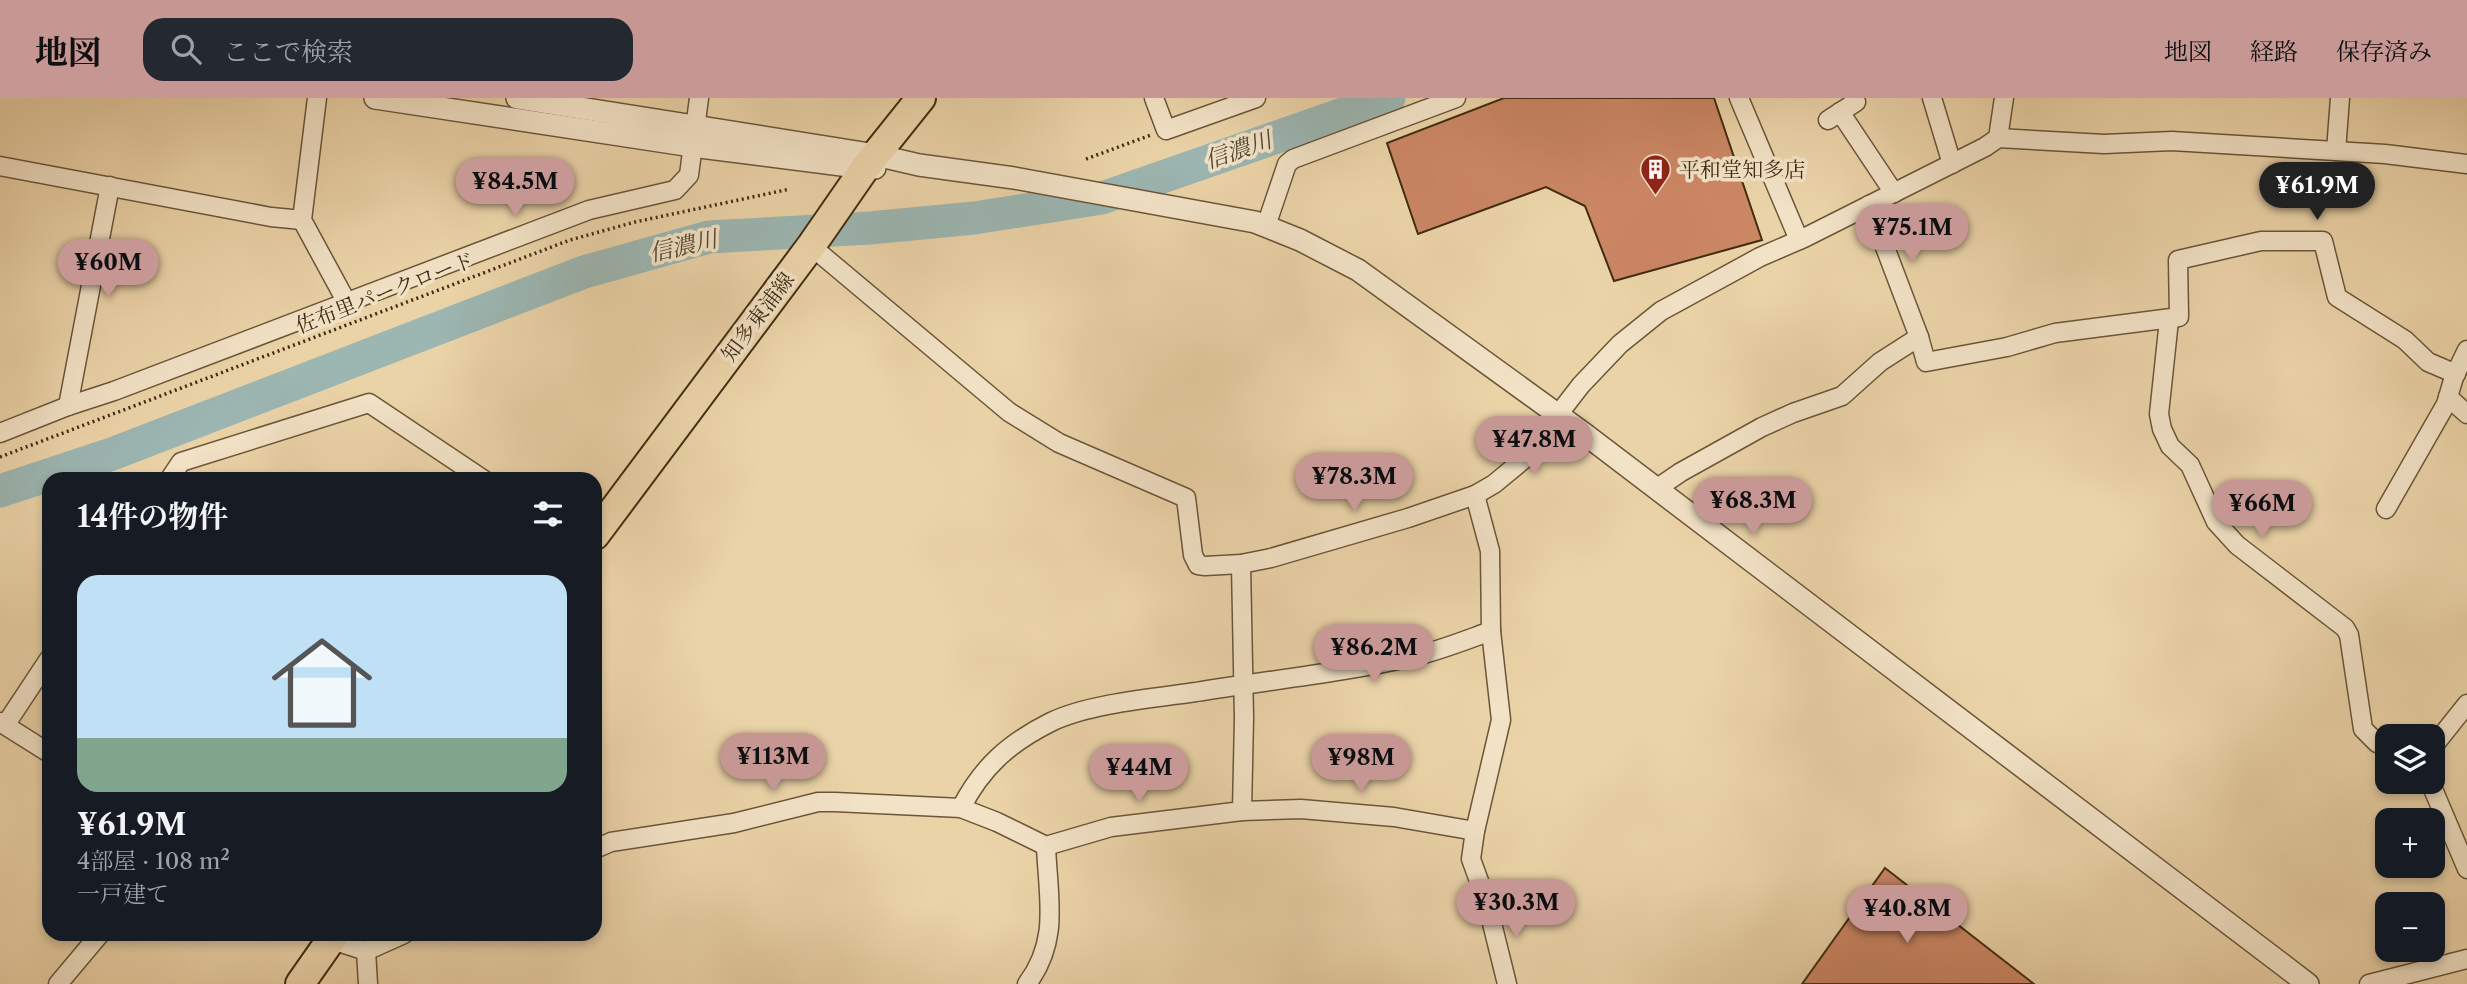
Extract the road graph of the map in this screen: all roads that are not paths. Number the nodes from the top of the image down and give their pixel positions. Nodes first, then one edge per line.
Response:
1 (317, 98) edge
2 (375, 98) edge
3 (517, 98) edge
4 (699, 98) edge
5 (921, 98) edge
6 (1154, 98) edge
7 (1256, 98) edge
8 (1456, 98) edge
9 (1739, 98) edge
10 (1932, 98) edge
11 (2004, 98) edge
12 (2340, 98) edge
13 (1841, 112) dead end
14 (693, 136) junction
15 (1998, 138) junction
16 (2336, 151) junction
17 (871, 162) junction
18 (1952, 164) junction
19 (2467, 164) edge
20 (0, 166) edge
21 (110, 186) junction
22 (1894, 193) junction
23 (1870, 205) junction
24 (302, 220) junction
25 (1266, 226) junction
26 (1799, 240) junction
27 (811, 246) junction
28 (346, 301) junction
29 (2169, 320) junction
30 (1919, 337) junction
31 (2467, 350) edge
32 (2456, 374) junction
33 (2448, 397) junction
34 (68, 405) junction
35 (2467, 414) edge
36 (1558, 416) junction
37 (0, 433) edge
38 (174, 472) edge
39 (469, 472) edge
40 (1656, 489) junction
41 (1475, 495) junction
42 (2386, 509) dead end
43 (602, 526) edge
44 (1241, 564) junction
45 (1491, 631) junction
46 (42, 669) edge
47 (1244, 684) junction
48 (2467, 704) edge
49 (3, 723) edge
50 (2445, 732) edge
51 (2375, 741) edge
52 (42, 748) edge
53 (2435, 794) edge
54 (961, 808) junction
55 (1242, 811) junction
56 (1475, 831) junction
57 (602, 846) edge
58 (1045, 846) junction
59 (2467, 869) edge
60 (94, 941) edge
61 (327, 941) edge
62 (342, 941) edge
63 (388, 941) edge
64 (366, 951) junction
65 (2467, 959) edge
66 (58, 984) edge
67 (300, 984) edge
68 (368, 984) edge
69 (1027, 984) edge
70 (1507, 984) edge
71 (2308, 984) edge
72 (2369, 984) edge

1 - 24 street
2 - 14 street
3 - 14 street
4 - 14 street
5 - 17 main road, 知多東浦線
6 - 7 street
8 - 25 street
9 - 26 street
10 - 18 street
11 - 15 street
12 - 16 street
13 - 22 street
14 - 17 street
14 - 28 street
15 - 16 street
15 - 18 street
16 - 19 street
17 - 25 street
17 - 27 main road, 知多東浦線
18 - 22 street
20 - 21 street
21 - 24 street
21 - 34 street
22 - 23 street
23 - 26 street
23 - 30 street
24 - 28 street
25 - 36 street
26 - 36 street
27 - 43 main road, 知多東浦線
27 - 44 street
28 - 34 street
29 - 30 street
29 - 32 street
29 - 51 street
30 - 40 street
31 - 32 street
32 - 33 street
33 - 35 street
33 - 42 street
34 - 37 street
36 - 40 street
36 - 41 street
38 - 39 street
40 - 71 street
41 - 44 street
41 - 45 street
44 - 47 street
45 - 47 street
45 - 56 street
46 - 49 street
47 - 54 street
47 - 55 street
48 - 50 street
49 - 52 street
53 - 59 street
54 - 57 street
54 - 58 street
55 - 56 street
55 - 58 street
56 - 70 street
58 - 69 street
60 - 66 street
61 - 67 main road
62 - 64 street
63 - 64 street
64 - 68 street
65 - 72 street

